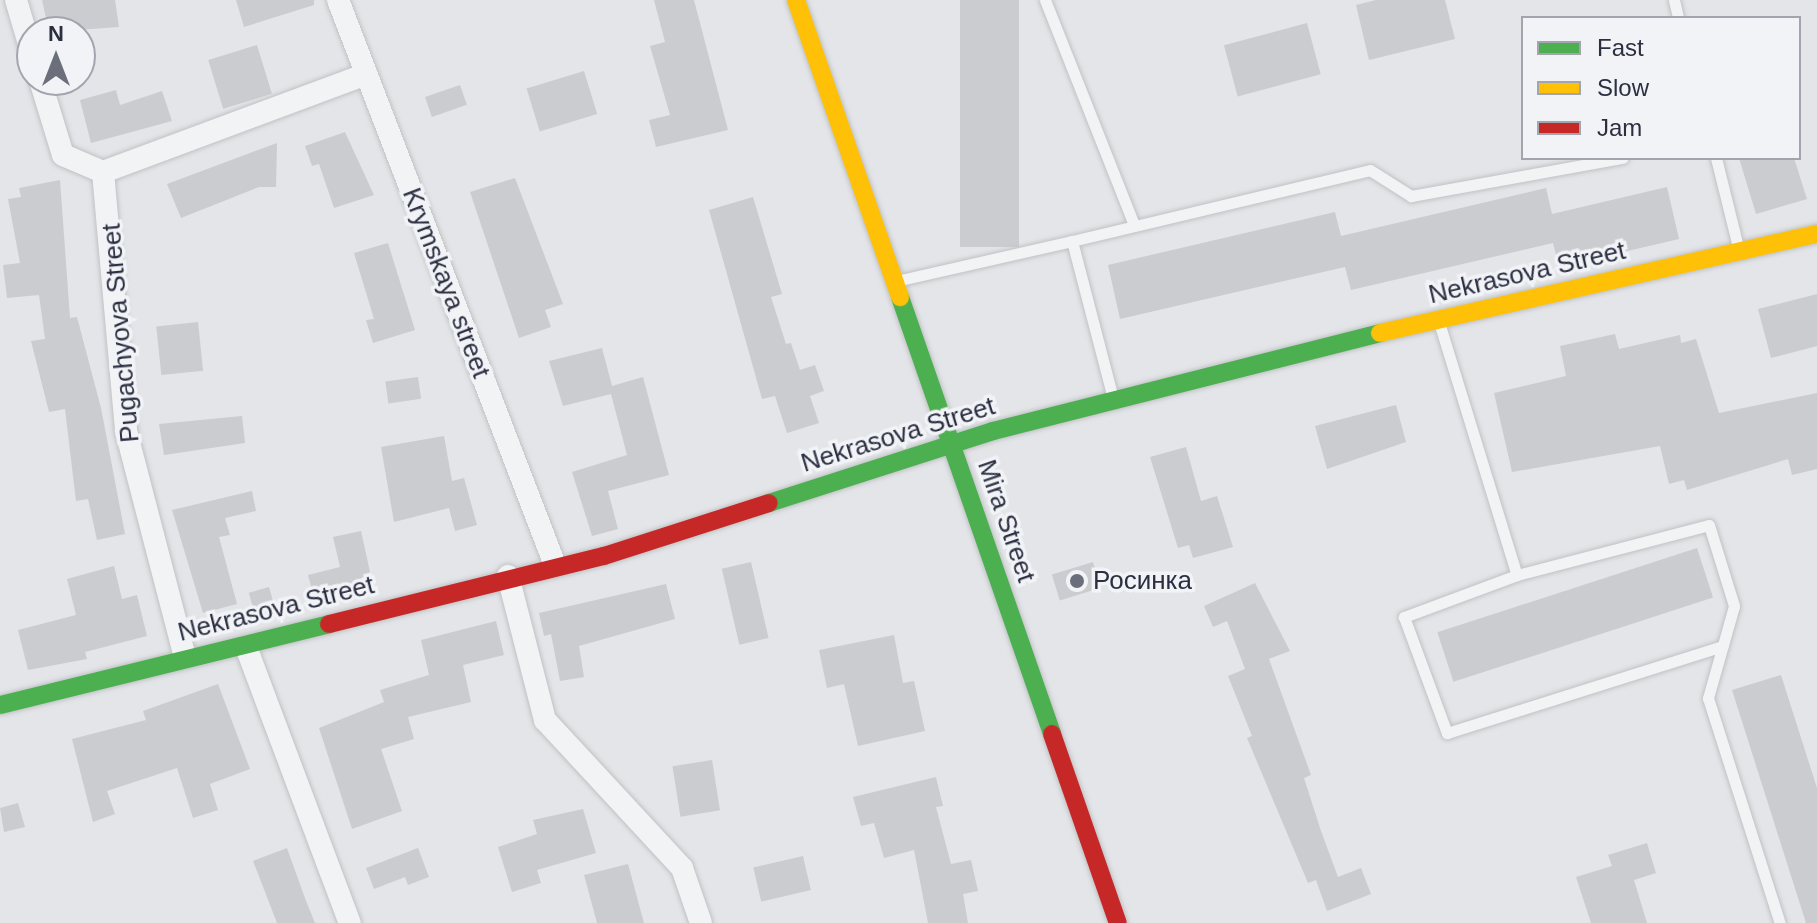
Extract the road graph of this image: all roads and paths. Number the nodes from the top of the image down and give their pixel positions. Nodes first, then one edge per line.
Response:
1 (338, 0) edge
2 (796, 0) edge
3 (1045, 0) edge
4 (366, 74) junction
5 (45, 96) edge
6 (1612, 160) edge
7 (1717, 160) edge
8 (103, 172) junction
9 (1134, 225) junction
10 (1817, 234) edge
11 (1072, 241) junction
12 (1740, 251) junction
13 (896, 281) junction
14 (1438, 319) junction
15 (1113, 401) junction
16 (952, 445) junction
17 (555, 565) junction
18 (1517, 575) junction
19 (508, 576) junction
20 (1723, 646) junction
21 (246, 647) junction
22 (185, 657) junction
23 (0, 705) edge
24 (350, 923) edge
25 (701, 923) edge
26 (1118, 923) edge
27 (1780, 923) edge

1 - 4 street, Krymskaya street
2 - 13 street, Mira Street
3 - 9 lane
4 - 8 street
4 - 17 street, Krymskaya street
5 - 8 street
6 - 9 lane
7 - 12 lane
8 - 22 street, Pugachyova Street
9 - 11 lane
10 - 12 street, Nekrasova Street
11 - 13 lane
11 - 15 lane
12 - 14 street, Nekrasova Street
13 - 16 street, Mira Street
14 - 15 street, Nekrasova Street
14 - 18 lane
15 - 16 street, Nekrasova Street
16 - 17 street, Nekrasova Street
16 - 26 street, Mira Street
17 - 19 street, Nekrasova Street
18 - 20 lane
18 - 20 lane
19 - 21 street, Nekrasova Street
19 - 25 street
20 - 27 lane
21 - 22 street, Nekrasova Street
21 - 24 street
22 - 23 street, Nekrasova Street

